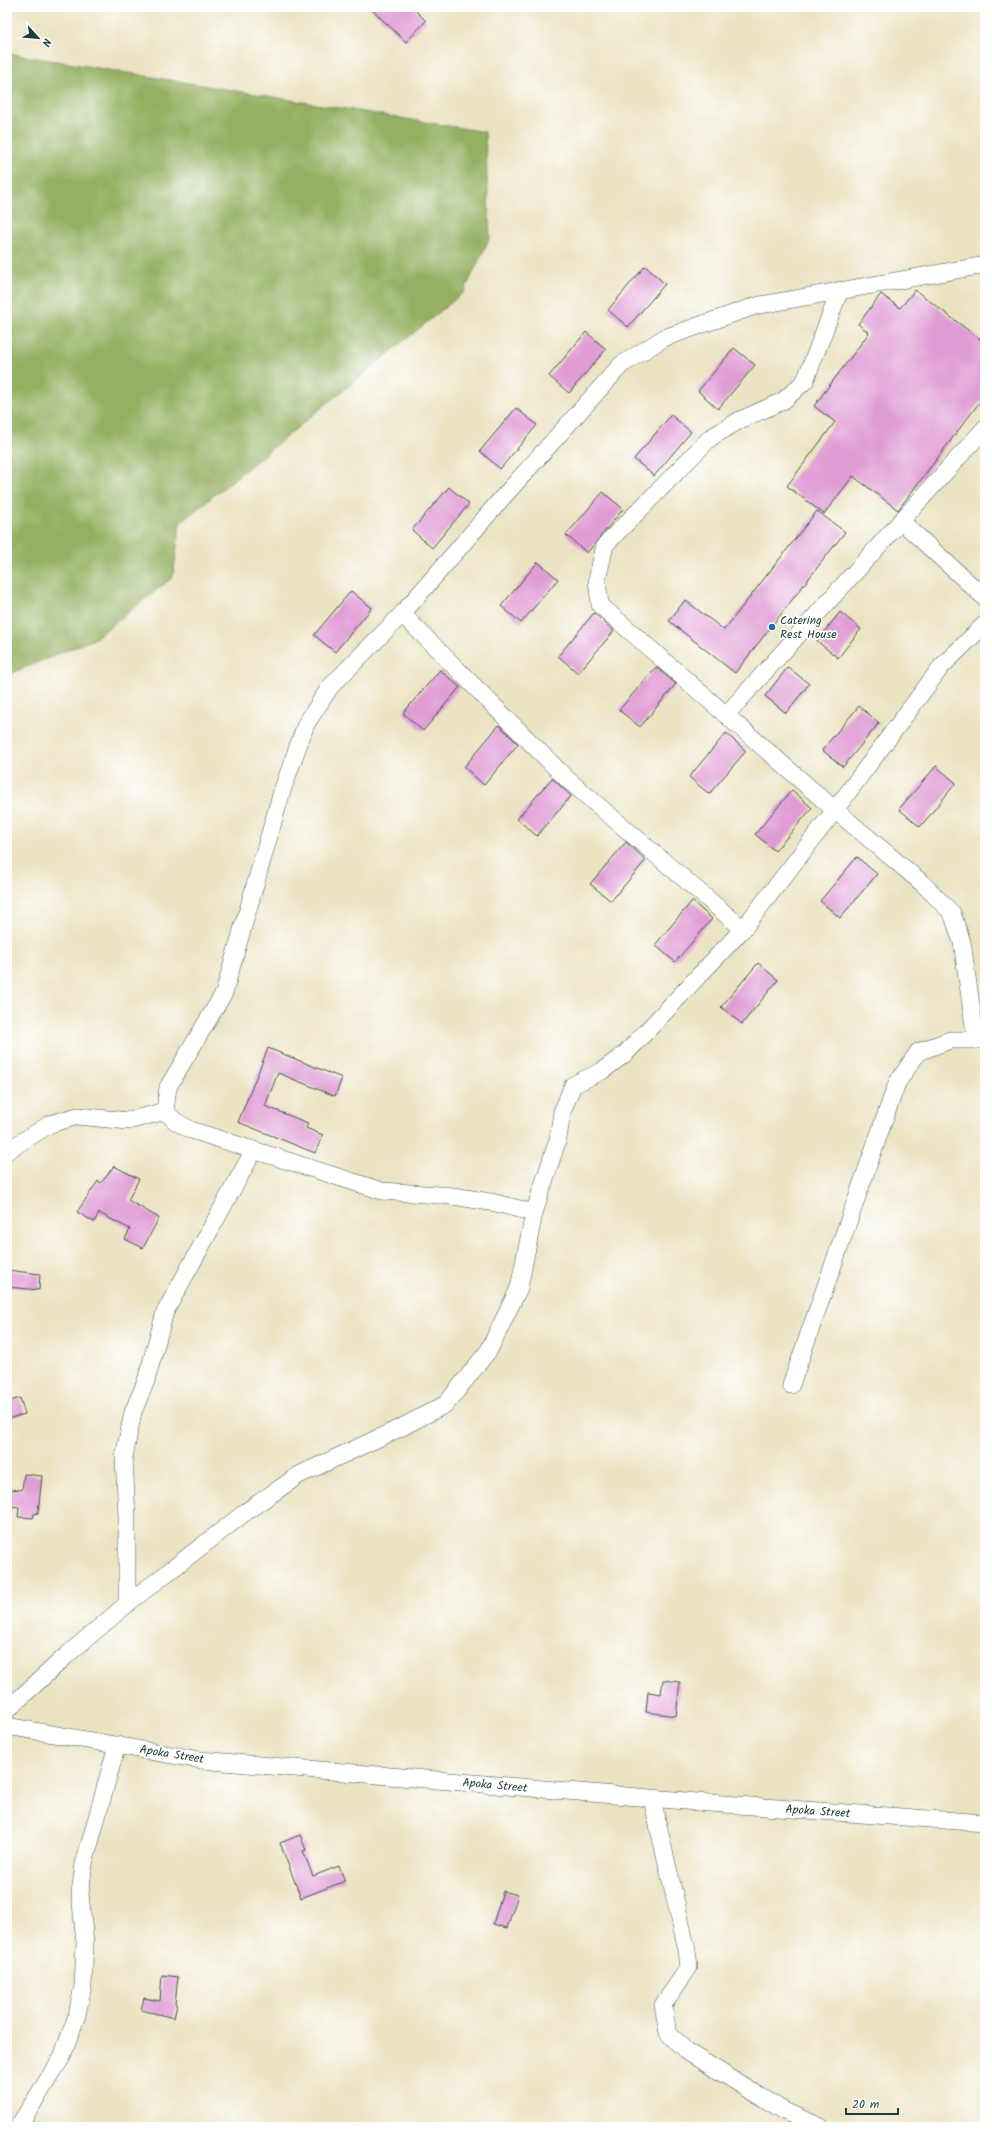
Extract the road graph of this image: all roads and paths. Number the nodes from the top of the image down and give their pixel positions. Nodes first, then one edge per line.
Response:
1 (985, 265) edge
2 (840, 290) junction
3 (985, 428) edge
4 (900, 521) junction
5 (985, 598) edge
6 (402, 614) junction
7 (985, 624) edge
8 (726, 715) junction
9 (835, 810) junction
10 (743, 929) junction
11 (980, 1040) edge
12 (165, 1111) junction
13 (254, 1150) junction
14 (7, 1151) edge
15 (534, 1213) junction
16 (791, 1385) dead end
17 (127, 1604) junction
18 (7, 1710) edge
19 (7, 1726) edge
20 (117, 1745) junction
21 (652, 1799) junction
22 (985, 1823) edge
23 (18, 2127) edge
24 (821, 2127) edge

1 - 2 street
2 - 6 street
2 - 8 street
3 - 4 street
4 - 5 street
4 - 8 street
6 - 10 street
6 - 12 street
7 - 9 street
8 - 9 street
9 - 10 street
9 - 11 street
10 - 15 street
11 - 16 street
12 - 13 street
12 - 14 street
13 - 15 street
13 - 17 street
15 - 17 street
17 - 18 street
19 - 20 street, Apoka Street
20 - 21 street, Apoka Street
20 - 23 street
21 - 22 street, Apoka Street
21 - 24 street

